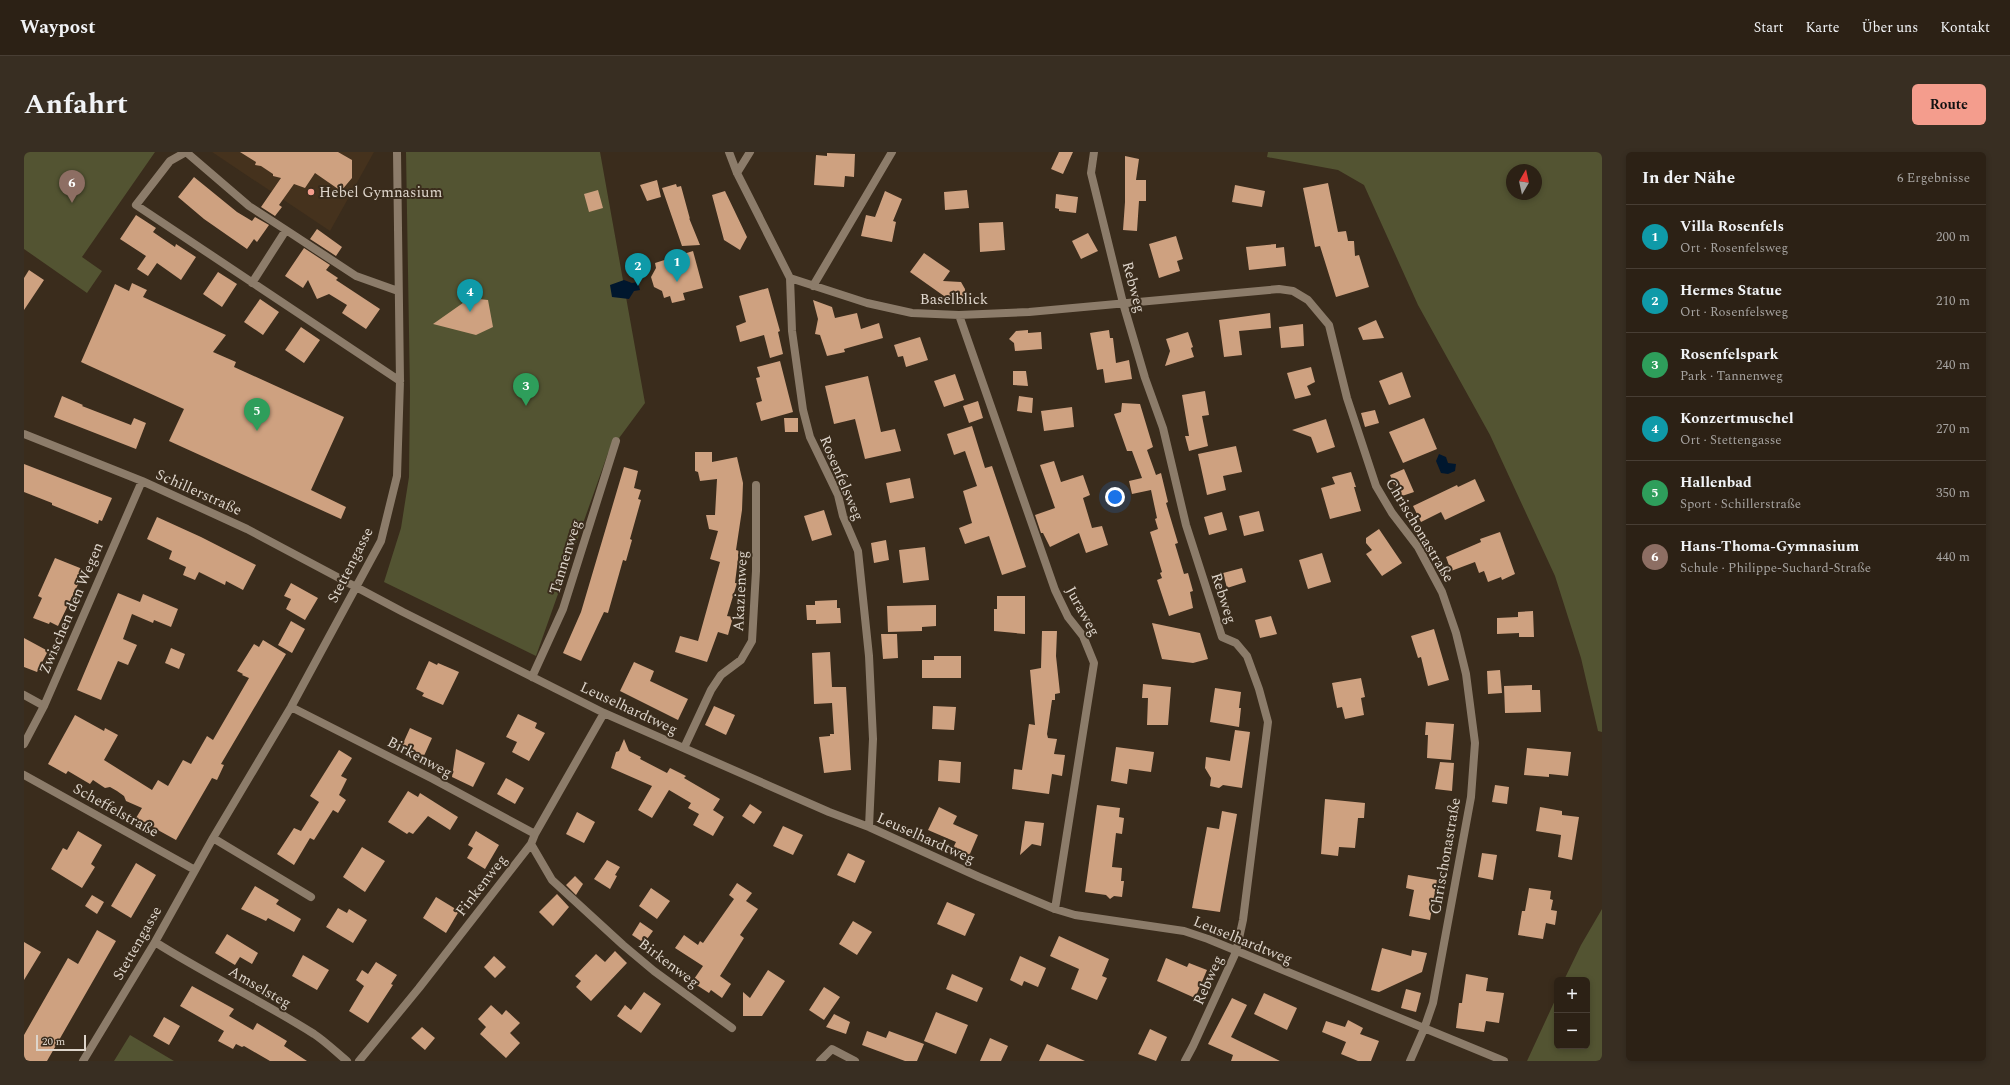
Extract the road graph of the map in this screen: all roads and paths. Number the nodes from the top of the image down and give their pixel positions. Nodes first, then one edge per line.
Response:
1 (397, 152) edge
2 (729, 152) edge
3 (750, 152) edge
4 (892, 152) edge
5 (1094, 152) edge
6 (737, 173) junction
7 (286, 230) junction
8 (790, 278) junction
9 (252, 283) junction
10 (813, 286) junction
11 (398, 291) junction
12 (1123, 303) junction
13 (959, 315) junction
14 (400, 381) junction
15 (24, 434) edge
16 (616, 441) dead end
17 (142, 481) junction
18 (756, 485) dead end
19 (356, 587) junction
20 (532, 677) junction
21 (24, 695) edge
22 (44, 706) junction
23 (291, 707) junction
24 (604, 713) junction
25 (24, 744) edge
26 (684, 748) junction
27 (24, 775) edge
28 (868, 827) junction
29 (535, 834) junction
30 (213, 838) junction
31 (531, 844) junction
32 (195, 870) junction
33 (311, 897) dead end
34 (1055, 909) junction
35 (155, 942) junction
36 (1236, 952) junction
37 (732, 1028) dead end
38 (1424, 1029) junction
39 (83, 1061) edge
40 (347, 1061) edge
41 (359, 1061) edge
42 (820, 1061) edge
43 (855, 1061) edge
44 (1185, 1061) edge
45 (1410, 1061) edge
46 (1504, 1061) edge

1 - 11 street, Stettengasse
2 - 6 street, Rosenfelsweg
3 - 6 street
4 - 10 street
5 - 12 street, Rebweg
6 - 8 street, Rosenfelsweg
7 - 9 street
7 - 9 street
7 - 11 street
8 - 10 street, Baselblick
8 - 28 street, Rosenfelsweg
9 - 14 street
10 - 13 street, Baselblick
11 - 14 street, Stettengasse
12 - 13 street, Baselblick
12 - 36 street, Rebweg
12 - 38 street, Chrischonastraße
13 - 34 street, Juraweg
14 - 19 street, Stettengasse
15 - 17 street, Schillerstraße
16 - 20 street, Tannenweg
17 - 19 street, Schillerstraße
17 - 22 street, Zwischen den Wegen
18 - 26 street, Akazienweg
19 - 20 street, Leuselhardtweg
19 - 23 street, Stettengasse
20 - 24 street, Leuselhardtweg
21 - 22 street
22 - 25 street, Zwischen den Wegen
23 - 29 street, Birkenweg
23 - 30 street, Stettengasse
24 - 26 street, Leuselhardtweg
24 - 29 street, Finkenweg
26 - 28 street, Leuselhardtweg
27 - 32 street, Scheffelstraße
28 - 34 street, Leuselhardtweg
29 - 31 street, Finkenweg
30 - 32 street, Stettengasse
30 - 33 street
31 - 37 street, Birkenweg
31 - 41 street, Finkenweg
32 - 35 street, Stettengasse
34 - 36 street, Leuselhardtweg
35 - 39 street, Stettengasse
35 - 40 street, Amselsteg
36 - 38 street, Leuselhardtweg
36 - 44 street, Rebweg
38 - 45 street, Chrischonastraße
38 - 46 street, Leuselhardtweg
42 - 43 street

